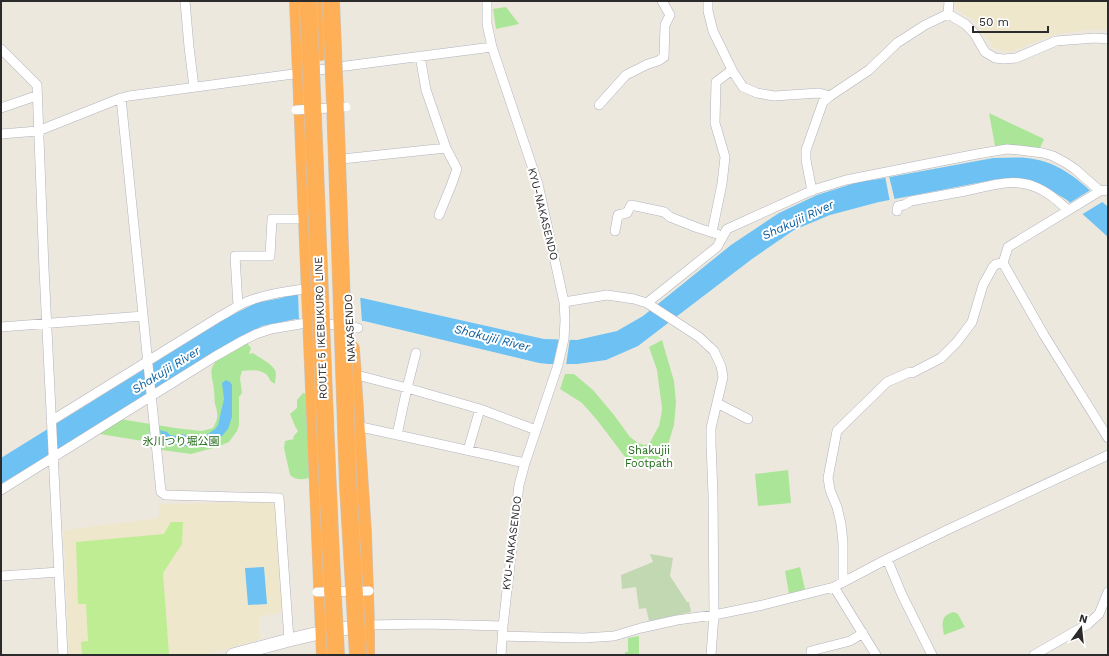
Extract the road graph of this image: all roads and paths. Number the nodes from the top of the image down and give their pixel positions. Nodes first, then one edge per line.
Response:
1 (185, 1) edge
2 (298, 1) edge
3 (308, 1) edge
4 (319, 1) edge
5 (331, 1) edge
6 (334, 1) edge
7 (488, 1) edge
8 (662, 1) edge
9 (708, 1) edge
10 (949, 1) edge
11 (948, 14) junction
12 (1108, 39) edge
13 (492, 47) junction
14 (1, 49) edge
15 (420, 56) junction
16 (338, 67) junction
17 (732, 70) junction
18 (301, 73) junction
19 (194, 87) junction
20 (36, 96) junction
21 (830, 96) junction
22 (121, 98) junction
23 (599, 105) dead end
24 (346, 107) dead end
25 (1, 108) edge
26 (296, 110) dead end
27 (38, 131) junction
28 (1, 134) edge
29 (446, 148) junction
30 (342, 159) junction
31 (812, 191) junction
32 (1102, 191) edge
33 (1070, 209) junction
34 (897, 211) dead end
35 (439, 215) dead end
36 (308, 219) junction
37 (615, 230) dead end
38 (712, 232) junction
39 (723, 235) junction
40 (1003, 263) junction
41 (310, 289) junction
42 (564, 302) junction
43 (648, 304) junction
44 (238, 306) junction
45 (143, 316) junction
46 (312, 322) junction
47 (46, 324) junction
48 (1, 327) edge
49 (353, 327) junction
50 (416, 353) dead end
51 (148, 363) junction
52 (353, 374) junction
53 (407, 388) junction
54 (152, 395) junction
55 (717, 403) junction
56 (480, 409) junction
57 (748, 419) dead end
58 (51, 423) junction
59 (356, 428) junction
60 (536, 430) junction
61 (398, 435) junction
62 (1108, 438) edge
63 (468, 450) junction
64 (1108, 455) edge
65 (53, 457) junction
66 (525, 463) junction
67 (1, 490) edge
68 (887, 559) junction
69 (58, 572) junction
70 (1, 576) edge
71 (844, 582) junction
72 (834, 587) junction
73 (369, 591) dead end
74 (317, 592) dead end
75 (1108, 592) edge
76 (714, 615) junction
77 (366, 625) junction
78 (502, 631) junction
79 (324, 632) junction
80 (863, 633) junction
81 (289, 640) junction
82 (63, 655) edge
83 (233, 655) edge
84 (325, 655) edge
85 (336, 655) edge
86 (343, 655) edge
87 (350, 655) edge
88 (358, 655) edge
89 (366, 655) edge
90 (501, 655) edge
91 (711, 655) edge
92 (811, 655) edge
93 (876, 655) edge
94 (932, 655) edge
95 (1034, 655) edge

1 - 19 street
2 - 18 highway
3 - 85 highway, ROUTE 5 IKEBUKURO LINE, bridge
4 - 87 highway, bridge
5 - 88 highway, ROUTE 5 IKEBUKURO LINE, bridge
6 - 16 highway, NAKASENDO
7 - 13 street, KYU-NAKASENDO
8 - 23 street
9 - 17 street
10 - 11 street
11 - 12 street
11 - 21 street
13 - 15 street
13 - 42 street, KYU-NAKASENDO
14 - 20 street
15 - 16 street
15 - 29 street
16 - 18 street
16 - 30 highway, NAKASENDO
17 - 21 street
17 - 38 street
18 - 19 street
18 - 36 highway
18 - 86 highway, bridge
19 - 22 street
20 - 25 street
20 - 27 street
21 - 31 street
22 - 27 street
22 - 45 street
24 - 26 street, bridge
27 - 28 street
27 - 47 street
29 - 30 street
29 - 35 street
30 - 49 highway, NAKASENDO
31 - 32 street
31 - 39 street
32 - 33 street
33 - 34 street
33 - 40 street
36 - 41 highway
36 - 44 street
37 - 38 street
38 - 39 street
39 - 43 street
40 - 62 street
40 - 71 street
41 - 44 street
41 - 46 highway
42 - 43 street
42 - 60 street, KYU-NAKASENDO
43 - 55 street
44 - 51 street
45 - 47 street
45 - 51 street
46 - 49 street
46 - 54 street
46 - 79 highway
47 - 48 street
47 - 58 street
49 - 52 highway, NAKASENDO
50 - 53 street
51 - 54 street
51 - 58 street
52 - 53 street
52 - 59 highway, NAKASENDO
53 - 56 street
53 - 61 street
54 - 65 street
54 - 81 street
55 - 57 street
55 - 76 street
56 - 60 street
56 - 63 street
58 - 65 street
59 - 61 street
59 - 77 highway, NAKASENDO
60 - 66 street, KYU-NAKASENDO
61 - 63 street
63 - 66 street
64 - 68 street
65 - 67 street
65 - 69 street
66 - 78 street, KYU-NAKASENDO
68 - 71 street
68 - 94 street
69 - 70 street
69 - 82 street
71 - 72 street
72 - 76 street
72 - 80 street
73 - 74 street, bridge
75 - 95 street
76 - 78 street
76 - 91 street
77 - 78 street
77 - 79 street
77 - 89 highway, NAKASENDO
78 - 90 street, KYU-NAKASENDO
79 - 81 street
79 - 84 highway
80 - 92 street
80 - 93 street
81 - 83 street

